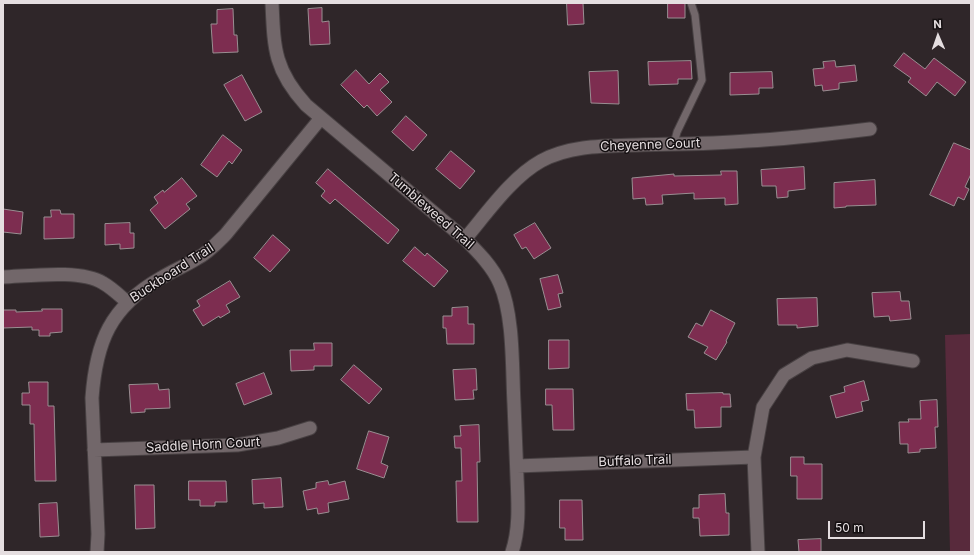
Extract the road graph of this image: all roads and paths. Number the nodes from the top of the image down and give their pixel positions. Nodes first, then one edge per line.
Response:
1 (272, 3) edge
2 (691, 3) edge
3 (321, 118) junction
4 (870, 128) dead end
5 (674, 144) junction
6 (465, 239) junction
7 (3, 277) edge
8 (127, 302) junction
9 (913, 361) dead end
10 (310, 428) dead end
11 (94, 450) junction
12 (754, 457) junction
13 (517, 466) junction
14 (97, 552) edge
15 (512, 552) edge
16 (758, 552) edge

1 - 3 street, Tumbleweed Trail
2 - 5 lane
3 - 6 street, Tumbleweed Trail
3 - 8 street, Buckboard Trail
4 - 5 street, Cheyenne Court
5 - 6 street, Cheyenne Court
6 - 13 street, Tumbleweed Trail
7 - 8 street
8 - 11 street, Buckboard Trail
9 - 12 street
10 - 11 street, Saddle Horn Court
11 - 14 street, Buckboard Trail
12 - 13 street, Buffalo Trail
12 - 16 street
13 - 15 street, Tumbleweed Trail

